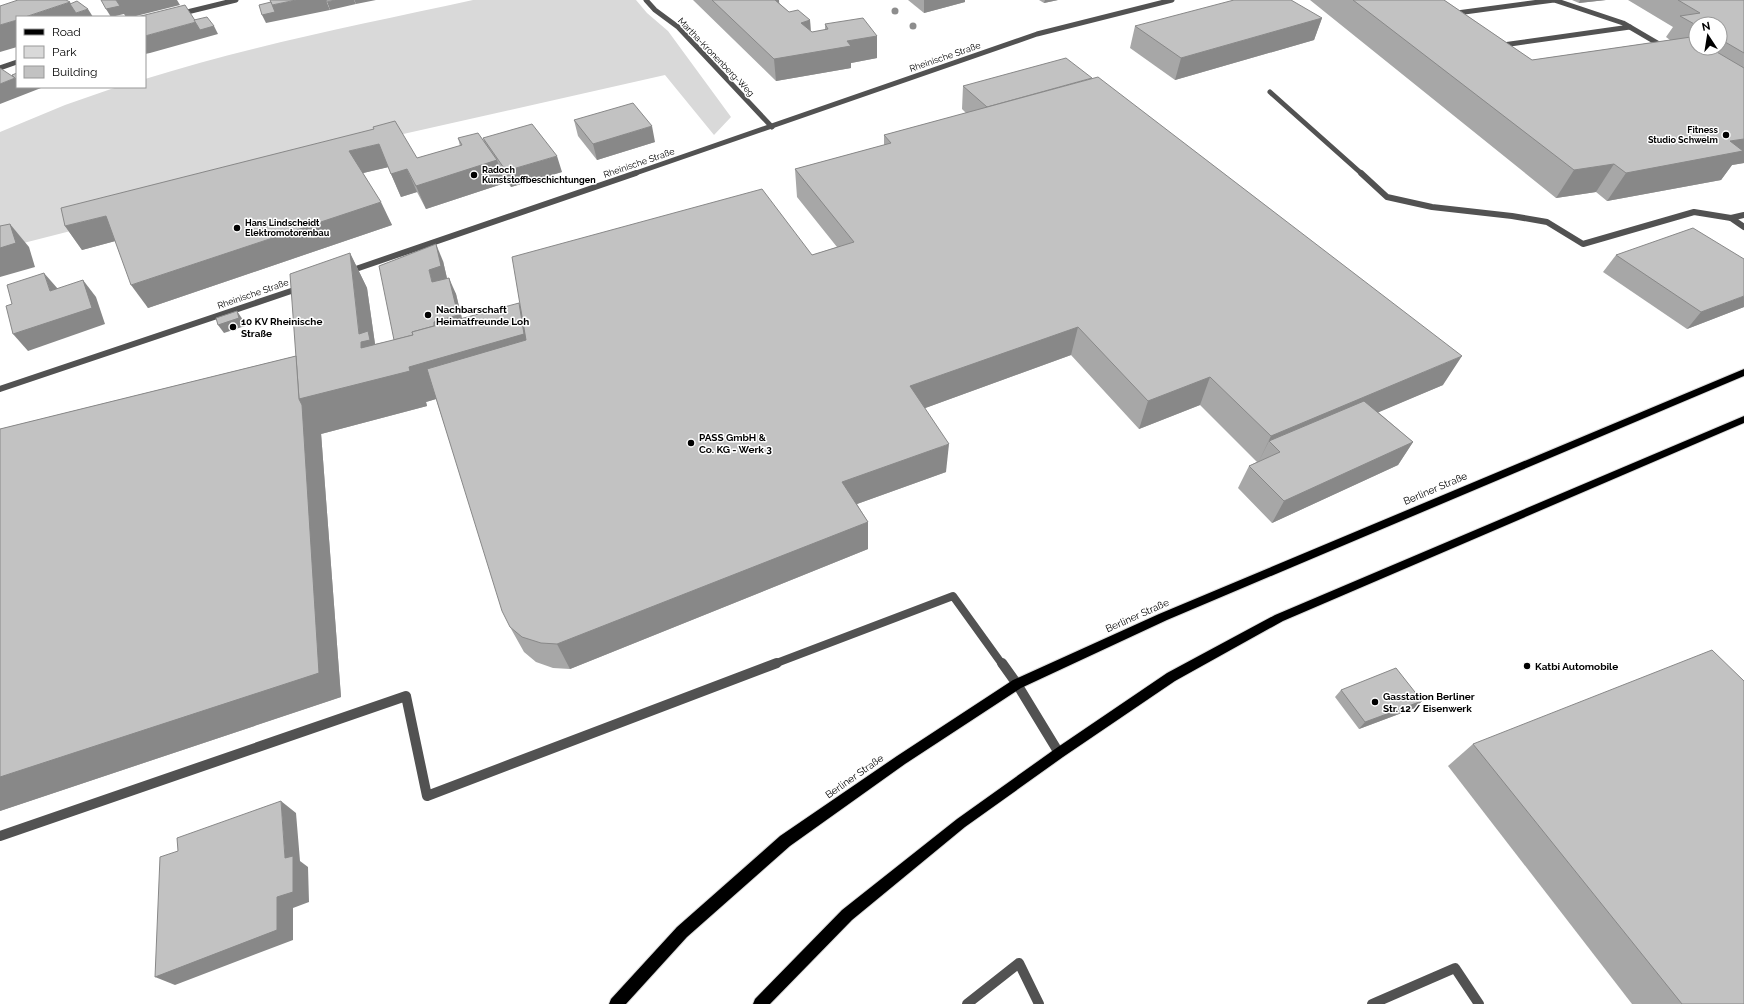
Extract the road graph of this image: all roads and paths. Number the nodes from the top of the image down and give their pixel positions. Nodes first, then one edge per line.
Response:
1 (236, 0) edge
2 (646, 0) edge
3 (1172, 0) edge
4 (174, 15) edge
5 (1462, 21) edge
6 (1630, 27) junction
7 (1489, 41) edge
8 (1670, 51) edge
9 (16, 62) edge
10 (0, 68) edge
11 (1270, 92) dead end
12 (772, 127) junction
13 (1744, 215) edge
14 (1731, 218) junction
15 (1744, 227) edge
16 (340, 274) edge
17 (310, 284) edge
18 (1744, 372) edge
19 (0, 390) edge
20 (1744, 419) edge
21 (1017, 684) junction
22 (1060, 753) junction
23 (0, 836) edge
24 (616, 1004) edge
25 (760, 1004) edge
26 (967, 1004) edge
27 (1039, 1004) edge
28 (1372, 1004) edge
29 (1479, 1004) edge

1 - 4 street
2 - 12 street, Martha-Kronenberg-Weg
3 - 12 street, Rheinische Straße
5 - 6 street
6 - 7 street
6 - 8 street
9 - 10 street
11 - 14 street
12 - 16 street, Rheinische Straße
13 - 14 street
14 - 15 street
17 - 19 street, Rheinische Straße
18 - 21 main road, Berliner Straße
20 - 22 main road
21 - 22 street
21 - 23 street
21 - 24 main road, Berliner Straße
22 - 25 main road
26 - 27 street
28 - 29 street

